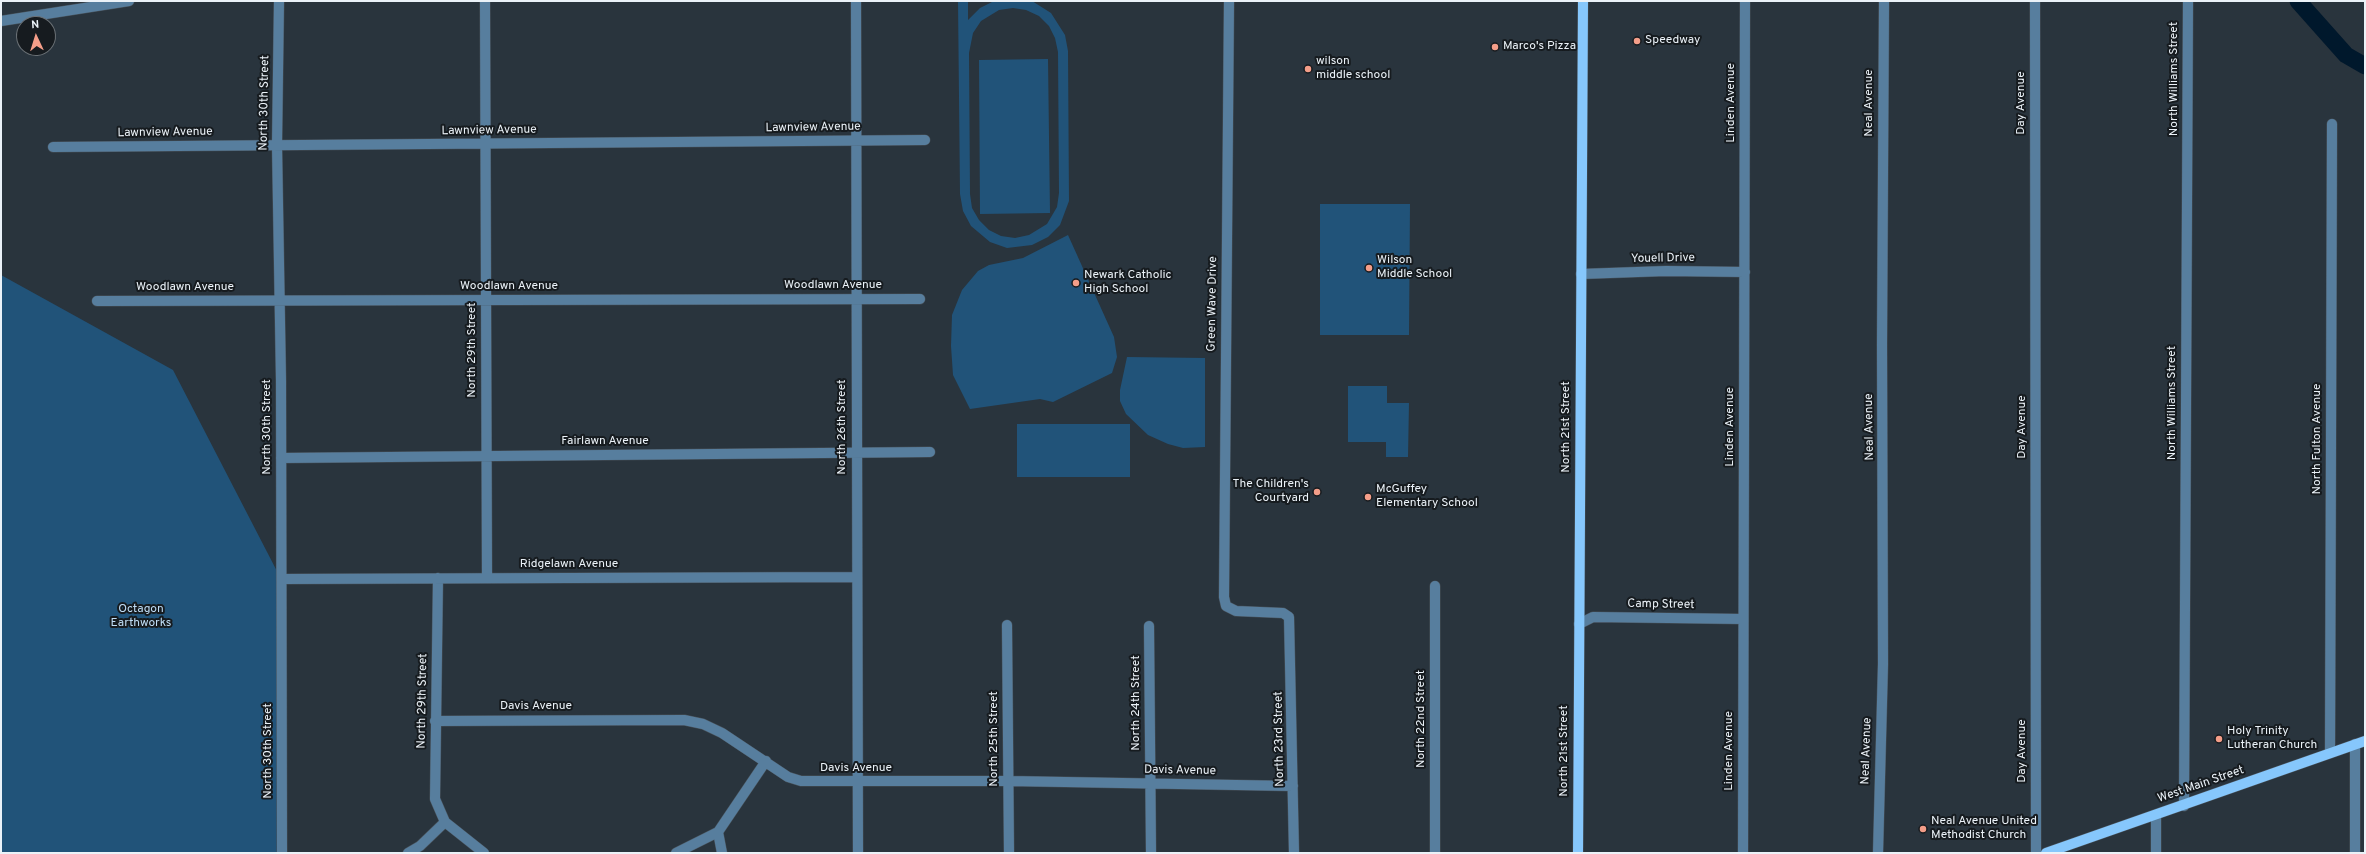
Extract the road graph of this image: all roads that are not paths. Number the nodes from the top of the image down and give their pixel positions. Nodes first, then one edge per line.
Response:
1 (129, 1) edge
2 (279, 1) edge
3 (485, 1) edge
4 (856, 1) edge
5 (1229, 1) edge
6 (1583, 1) edge
7 (1745, 1) edge
8 (1884, 1) edge
9 (2035, 1) edge
10 (2188, 1) edge
11 (1, 21) edge
12 (2332, 124) dead end
13 (856, 140) junction
14 (925, 140) dead end
15 (485, 144) junction
16 (277, 146) junction
17 (53, 148) dead end
18 (1744, 272) junction
19 (1581, 274) junction
20 (856, 299) junction
21 (920, 299) dead end
22 (280, 300) junction
23 (486, 300) junction
24 (97, 301) dead end
25 (930, 452) dead end
26 (857, 453) junction
27 (487, 456) junction
28 (281, 458) junction
29 (857, 576) junction
30 (438, 578) junction
31 (487, 578) junction
32 (282, 579) junction
33 (1435, 586) dead end
34 (1743, 619) junction
35 (1579, 624) junction
36 (1007, 625) dead end
37 (1291, 625) joint
38 (1149, 626) dead end
39 (436, 721) junction
40 (2365, 741) edge
41 (2355, 744) junction
42 (2330, 754) junction
43 (766, 761) junction
44 (1008, 780) junction
45 (858, 782) junction
46 (1150, 784) junction
47 (1293, 786) junction
48 (2184, 806) junction
49 (2156, 815) junction
50 (445, 822) junction
51 (718, 832) junction
52 (282, 853) edge
53 (408, 853) edge
54 (484, 853) edge
55 (676, 853) edge
56 (722, 853) edge
57 (858, 853) edge
58 (1009, 853) edge
59 (1151, 853) edge
60 (1294, 853) edge
61 (1435, 853) edge
62 (1578, 853) edge
63 (1743, 853) edge
64 (1878, 853) edge
65 (2036, 853) edge
66 (2046, 853) edge
67 (2156, 853) edge
68 (2355, 853) edge

1 - 11 street
2 - 16 street, North 30th Street
3 - 15 street, North 29th Street
4 - 13 street, North 26th Street
5 - 37 street, Green Wave Drive
6 - 19 main road, North 21st Street
7 - 18 street, Linden Avenue
8 - 64 street, Neal Avenue
9 - 65 street, Day Avenue
10 - 48 street, North Williams Street
12 - 42 street, North Fulton Avenue
13 - 14 street, Lawnview Avenue
13 - 15 street, Lawnview Avenue
13 - 20 street, North 26th Street
15 - 16 street, Lawnview Avenue
15 - 23 street, North 29th Street
16 - 17 street, Lawnview Avenue
16 - 22 street, North 30th Street
18 - 19 street, Youell Drive
18 - 34 street, Linden Avenue
19 - 35 main road, North 21st Street
20 - 21 street, Woodlawn Avenue
20 - 23 street, Woodlawn Avenue
20 - 26 street, North 26th Street
22 - 23 street, Woodlawn Avenue
22 - 24 street, Woodlawn Avenue
22 - 28 street, North 30th Street
23 - 27 street, North 29th Street
25 - 26 street, Fairlawn Avenue
26 - 27 street, Fairlawn Avenue
26 - 29 street, North 26th Street
27 - 28 street, Fairlawn Avenue
27 - 31 street, North 29th Street
28 - 32 street, North 30th Street
29 - 31 street, Ridgelawn Avenue
29 - 45 street, North 26th Street
30 - 31 street, Ridgelawn Avenue
30 - 32 street, Ridgelawn Avenue
30 - 39 street, North 29th Street
32 - 52 street, North 30th Street
33 - 61 street, North 22nd Street
34 - 35 street, Camp Street
34 - 63 street, Linden Avenue
35 - 62 main road, North 21st Street
36 - 44 street, North 25th Street
37 - 47 street, North 23rd Street
38 - 46 street, North 24th Street
39 - 43 street, Davis Avenue
39 - 50 street, North 29th Street
40 - 41 main road, West Main Street
41 - 42 main road, West Main Street
41 - 68 street
42 - 48 main road, West Main Street
43 - 45 street, Davis Avenue
43 - 51 street
44 - 45 street, Davis Avenue
44 - 46 street, Davis Avenue
44 - 58 street, North 25th Street
45 - 57 street, North 26th Street
46 - 47 street, Davis Avenue
46 - 59 street, North 24th Street
47 - 60 street, North 23rd Street
48 - 49 main road, West Main Street
49 - 66 main road, West Main Street
49 - 67 street
50 - 53 street
50 - 54 street
51 - 55 street
51 - 56 street

